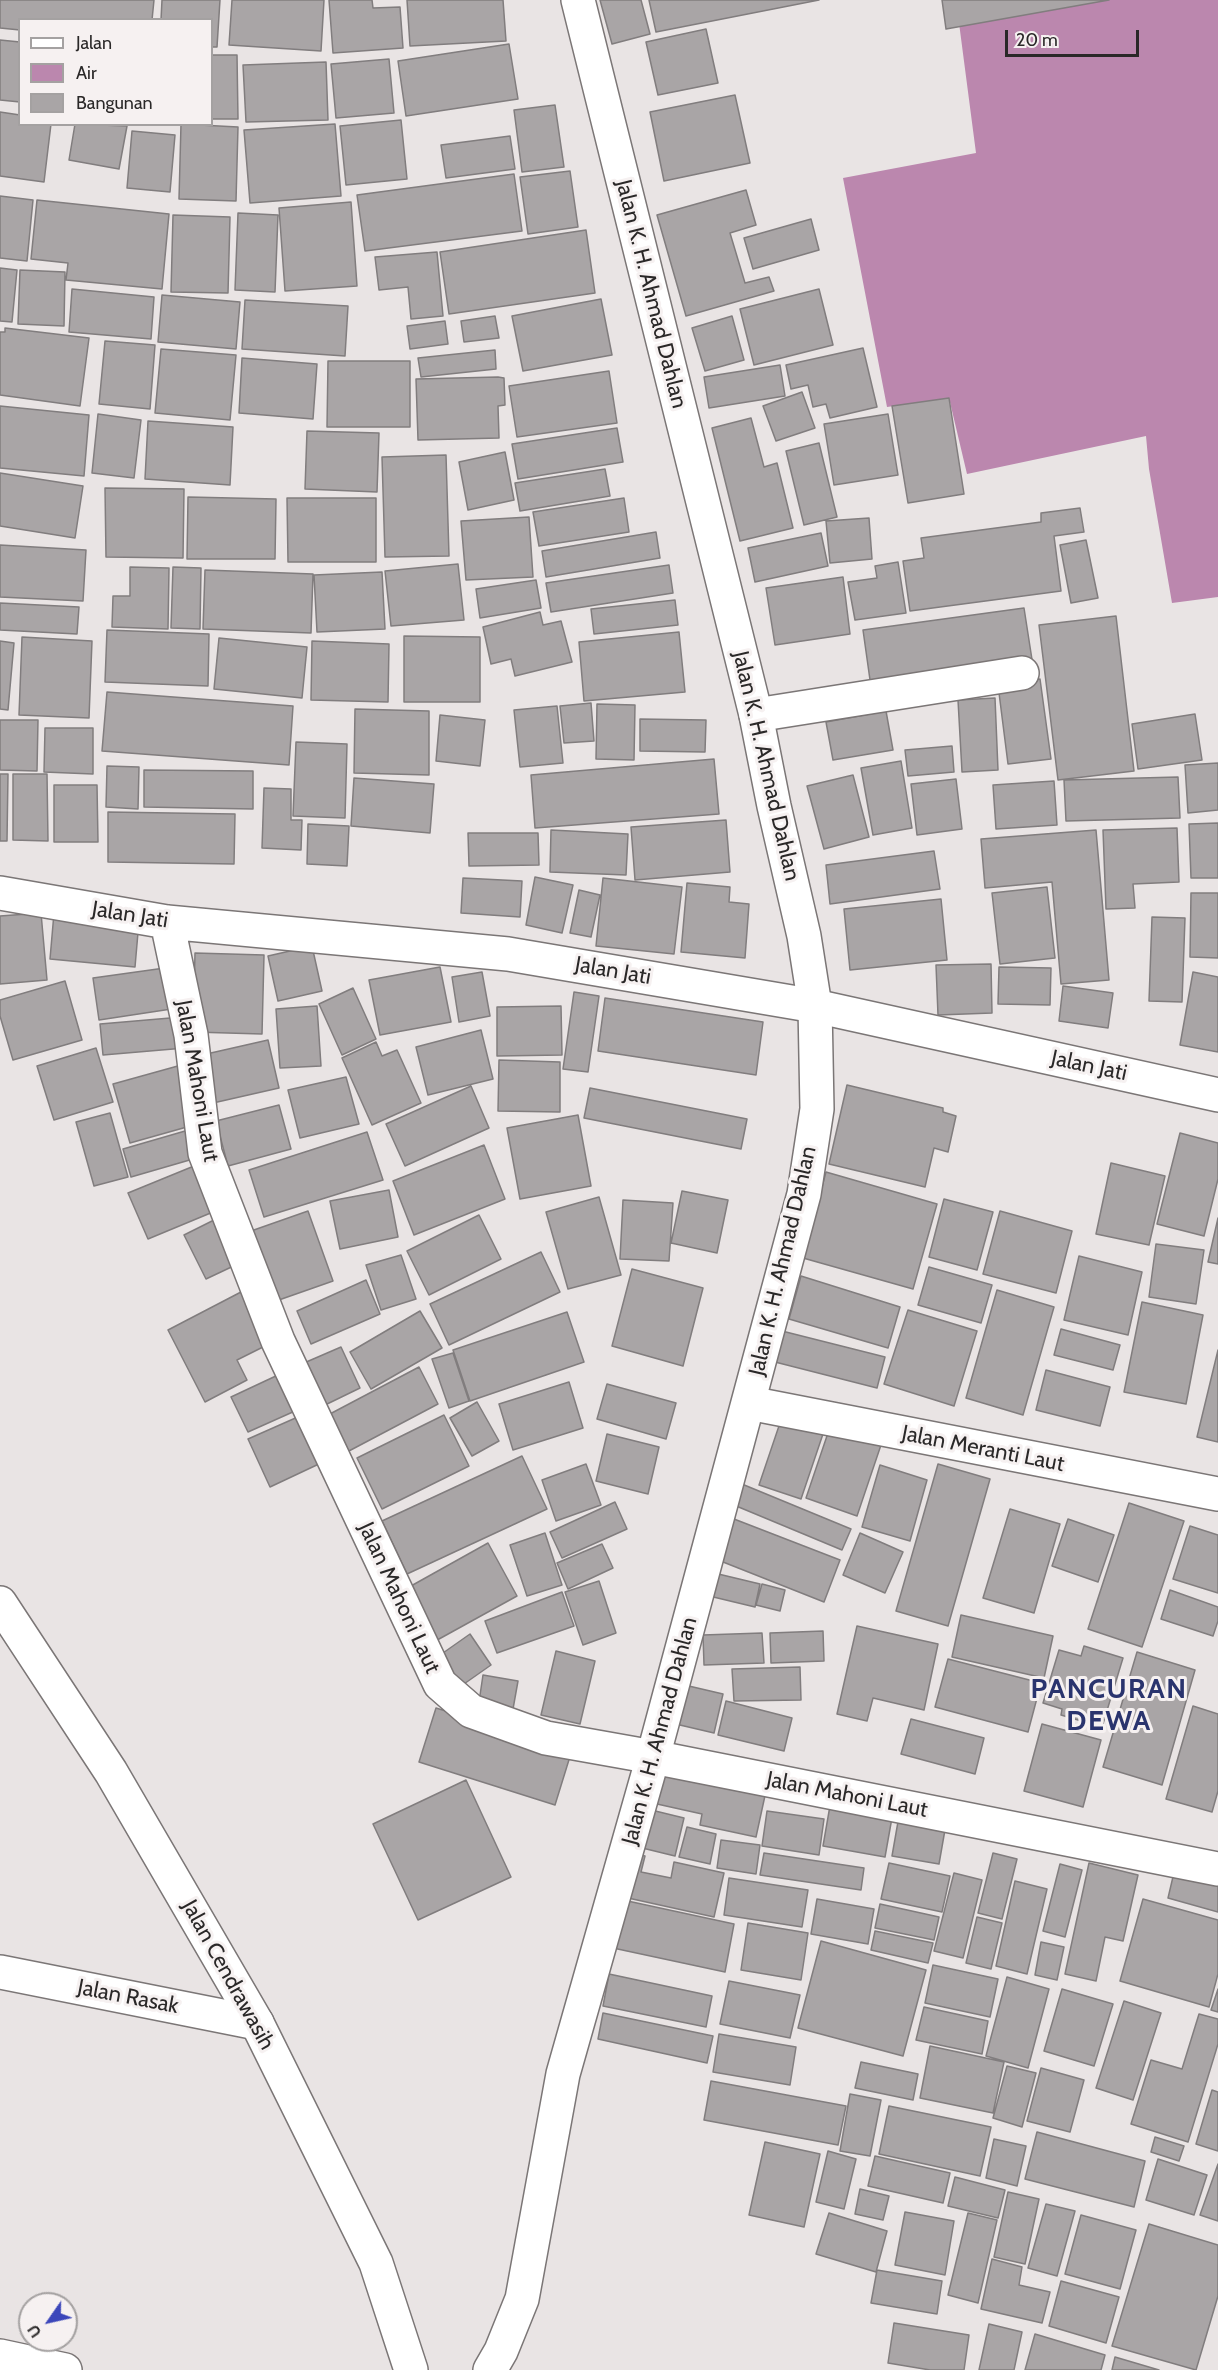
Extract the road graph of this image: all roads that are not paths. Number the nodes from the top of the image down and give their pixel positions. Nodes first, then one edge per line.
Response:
1 (578, 0) edge
2 (1022, 673) dead end
3 (756, 716) junction
4 (0, 894) edge
5 (166, 922) junction
6 (815, 1006) junction
7 (1218, 1095) edge
8 (749, 1403) junction
9 (1218, 1494) edge
10 (4, 1616) edge
11 (653, 1757) junction
12 (1218, 1869) edge
13 (0, 1972) edge
14 (257, 2023) junction
15 (0, 2356) edge
16 (65, 2370) edge
17 (411, 2370) edge
18 (490, 2370) edge

1 - 3 main road, Jalan K. H. Ahmad Dahlan
2 - 3 main road
3 - 6 main road, Jalan K. H. Ahmad Dahlan
4 - 5 main road, Jalan Jati
5 - 6 main road, Jalan Jati
5 - 11 main road, Jalan Mahoni Laut
6 - 7 main road, Jalan Jati
6 - 8 main road, Jalan K. H. Ahmad Dahlan
8 - 9 main road, Jalan Meranti Laut
8 - 11 main road, Jalan K. H. Ahmad Dahlan
10 - 14 main road, Jalan Cendrawasih
11 - 12 main road, Jalan Mahoni Laut
11 - 18 main road, Jalan K. H. Ahmad Dahlan
13 - 14 main road, Jalan Rasak
14 - 17 main road, Jalan Cendrawasih
15 - 16 main road

